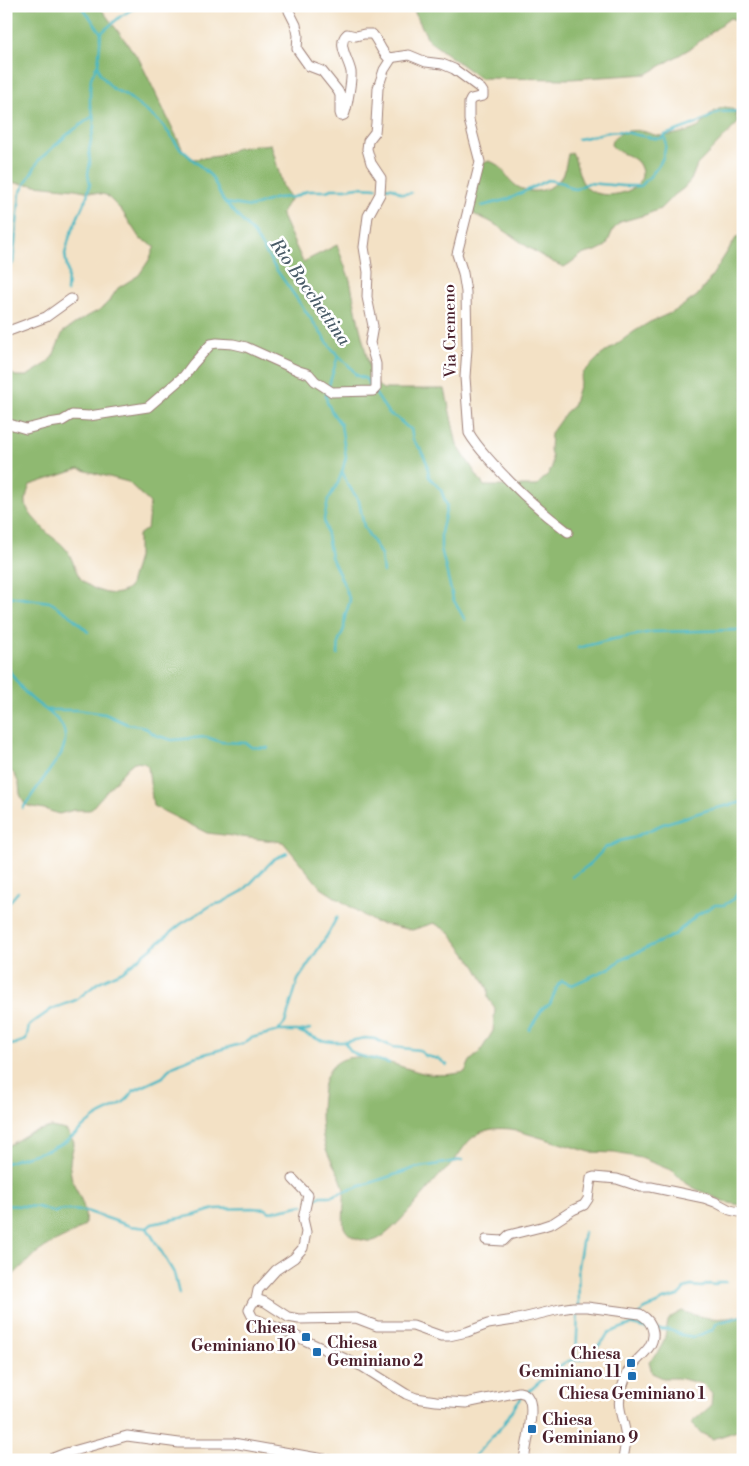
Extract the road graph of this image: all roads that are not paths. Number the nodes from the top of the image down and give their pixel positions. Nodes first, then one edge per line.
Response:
1 (289, 6) edge
2 (392, 59) junction
3 (71, 299) dead end
4 (6, 332) edge
5 (6, 423) edge
6 (568, 532) dead end
7 (294, 1179) dead end
8 (743, 1213) edge
9 (486, 1240) dead end
10 (256, 1300) junction
11 (48, 1460) edge
12 (329, 1460) edge
13 (524, 1460) edge
14 (623, 1460) edge

1 - 2 street
2 - 5 street
2 - 6 street, Via Cremeno
3 - 4 street
7 - 10 street
8 - 9 street
10 - 13 street
10 - 14 street
11 - 12 street

